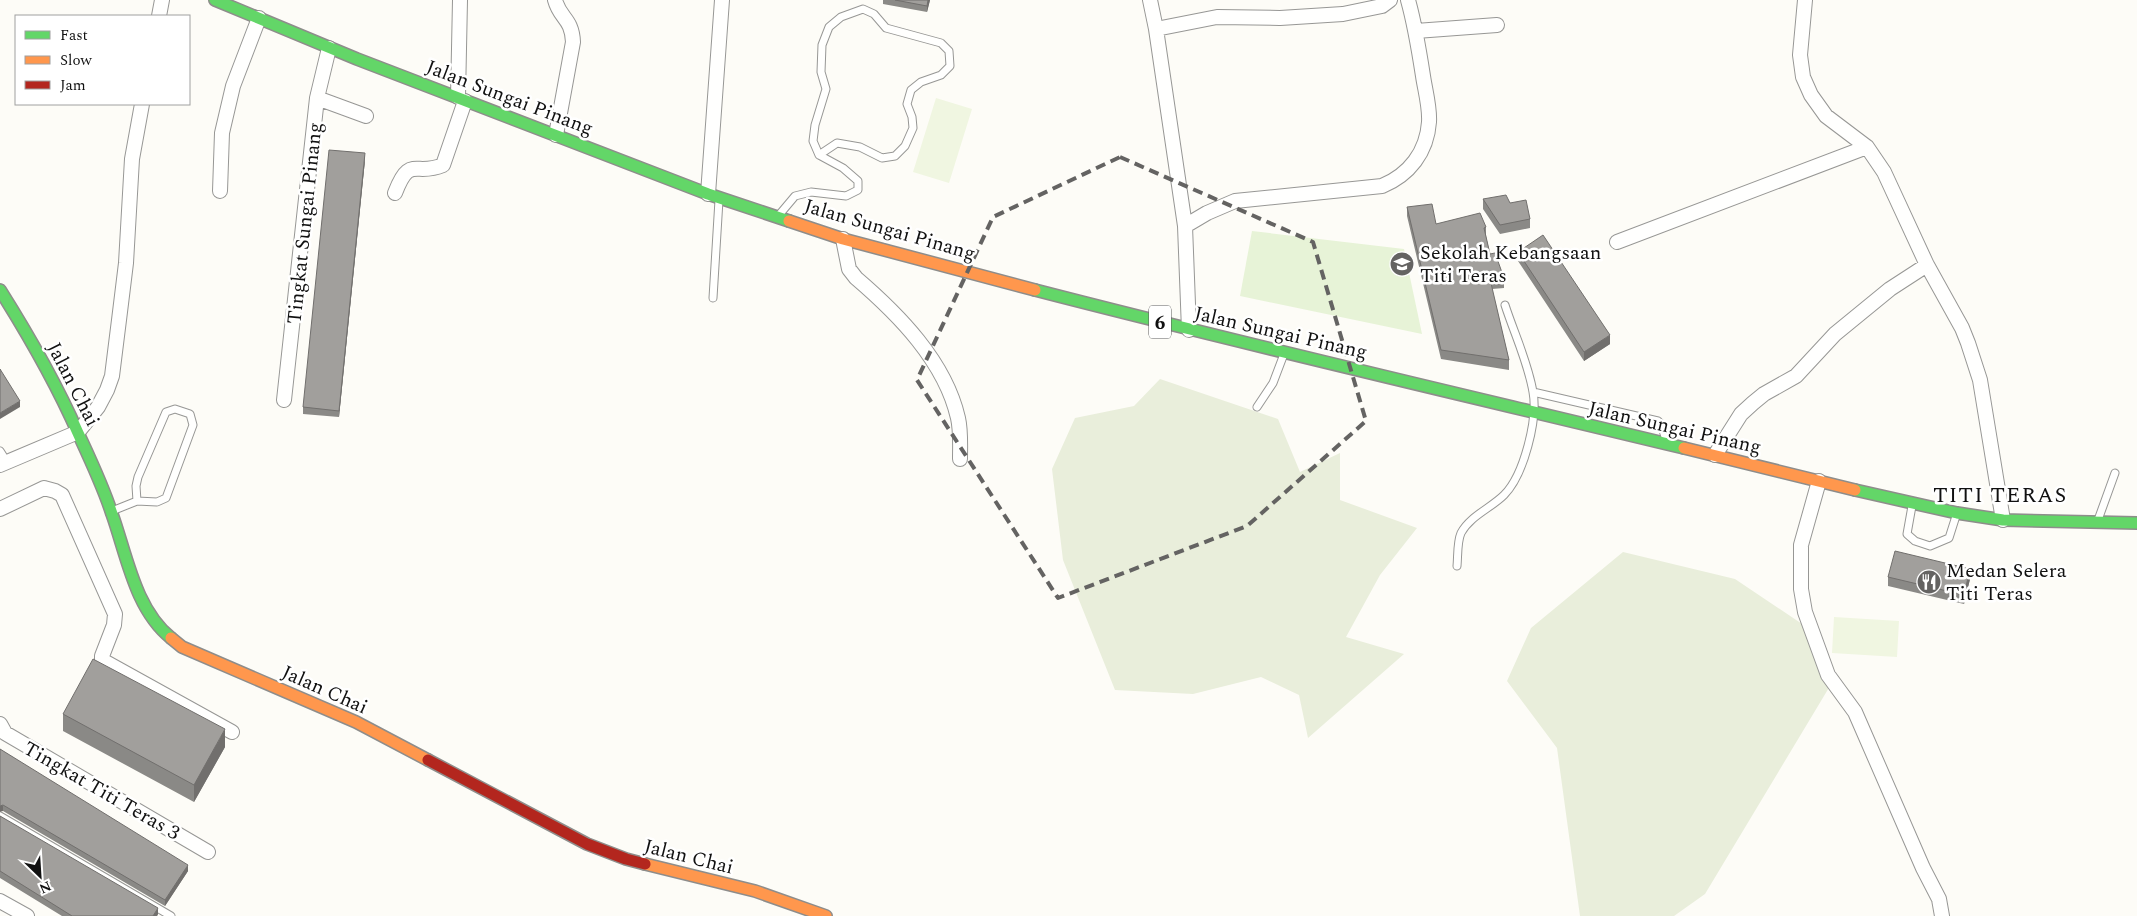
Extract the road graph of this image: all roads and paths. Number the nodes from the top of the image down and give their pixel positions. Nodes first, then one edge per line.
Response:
1 (162, 0) edge
2 (215, 0) edge
3 (460, 0) edge
4 (555, 0) edge
5 (722, 0) edge
6 (1150, 0) edge
7 (1390, 0) edge
8 (1408, 0) edge
9 (1805, 0) edge
10 (159, 15) edge
11 (259, 18) junction
12 (1497, 25) dead end
13 (1156, 30) junction
14 (1416, 31) junction
15 (329, 48) junction
16 (317, 98) junction
17 (462, 99) junction
18 (142, 105) edge
19 (366, 116) dead end
20 (556, 135) junction
21 (1867, 147) junction
22 (819, 155) junction
23 (220, 191) dead end
24 (395, 194) dead end
25 (714, 196) junction
26 (777, 217) junction
27 (1184, 226) junction
28 (843, 238) junction
29 (1617, 242) dead end
30 (1927, 265) junction
31 (0, 290) edge
32 (713, 298) dead end
33 (1504, 305) dead end
34 (1189, 330) junction
35 (1285, 351) junction
36 (1533, 392) junction
37 (284, 400) dead end
38 (1256, 407) dead end
39 (1534, 412) junction
40 (78, 432) junction
41 (1666, 444) junction
42 (1714, 455) junction
43 (2, 459) edge
44 (960, 459) dead end
45 (2115, 473) dead end
46 (1819, 481) junction
47 (137, 501) junction
48 (1912, 503) junction
49 (0, 509) edge
50 (111, 511) junction
51 (1956, 513) junction
52 (2003, 520) junction
53 (2097, 523) junction
54 (2137, 523) edge
55 (1457, 566) dead end
56 (2, 732) edge
57 (232, 732) dead end
58 (0, 816) edge
59 (208, 852) dead end
60 (0, 901) edge
61 (27, 916) edge
62 (172, 916) edge
63 (826, 916) edge
64 (1942, 916) edge

1 - 10 street
2 - 11 main road, Jalan Sungai Pinang / 6
3 - 17 street
4 - 20 street
5 - 25 street
6 - 13 street
7 - 13 street
8 - 14 street
9 - 21 street
11 - 15 main road, Jalan Sungai Pinang / 6
11 - 23 street
12 - 14 street
13 - 27 street
14 - 27 street
15 - 16 street, Tingkat Sungai Pinang
15 - 17 main road, Jalan Sungai Pinang / 6
16 - 19 street
16 - 37 street, Tingkat Sungai Pinang
17 - 20 main road, Jalan Sungai Pinang / 6
17 - 24 street
18 - 40 street
20 - 25 main road, Jalan Sungai Pinang / 6
21 - 29 street
21 - 30 street
22 - 22 lane
22 - 26 lane
25 - 26 main road, Jalan Sungai Pinang / 6
25 - 32 lane
26 - 28 main road, Jalan Sungai Pinang / 6
27 - 34 street
28 - 34 main road, Jalan Sungai Pinang / 6
28 - 44 street
30 - 42 street
30 - 52 street
31 - 40 main road, Jalan Chai
33 - 36 lane
34 - 35 main road, Jalan Sungai Pinang / 6
35 - 38 lane
35 - 39 main road, Jalan Sungai Pinang / 6
36 - 39 lane
36 - 41 lane
39 - 41 main road, Jalan Sungai Pinang / 6
39 - 55 lane
40 - 43 street
40 - 50 main road, Jalan Chai
41 - 42 main road, Jalan Sungai Pinang / 6
42 - 46 main road, Jalan Sungai Pinang / 6
45 - 53 lane
46 - 48 main road, Jalan Sungai Pinang / 6
46 - 64 street
47 - 47 lane
47 - 50 lane
48 - 51 main road, Jalan Sungai Pinang / 6
48 - 51 lane
49 - 57 street
50 - 63 main road, Jalan Chai
51 - 52 main road, Jalan Sungai Pinang / 6
52 - 53 main road, Jalan Sungai Pinang / 6
53 - 54 main road, Jalan Sungai Pinang / 6
56 - 59 street, Tingkat Titi Teras 3
58 - 62 lane
60 - 61 street

